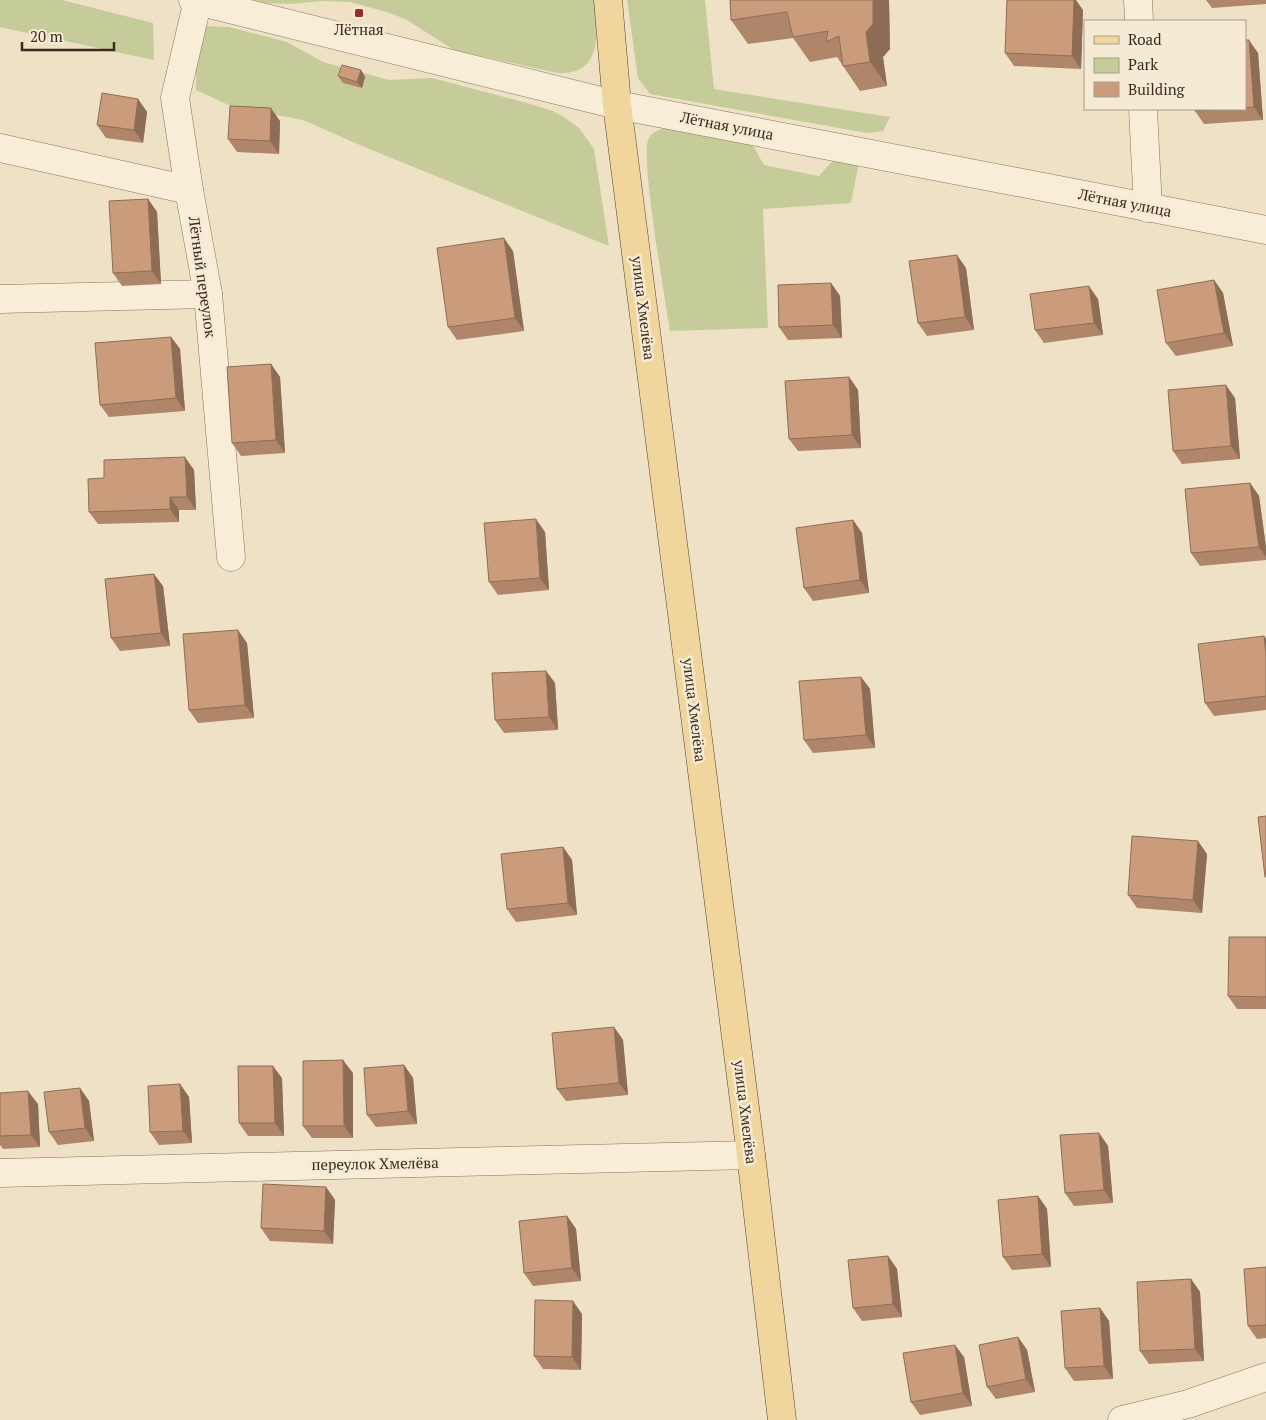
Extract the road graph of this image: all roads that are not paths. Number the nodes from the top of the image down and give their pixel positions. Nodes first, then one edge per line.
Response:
1 (196, 0) edge
2 (608, 0) edge
3 (1138, 0) edge
4 (1139, 20) edge
5 (617, 105) junction
6 (1143, 110) edge
7 (0, 148) edge
8 (189, 190) junction
9 (1148, 208) junction
10 (1266, 230) edge
11 (208, 294) junction
12 (0, 299) edge
13 (231, 558) dead end
14 (751, 1155) junction
15 (0, 1173) edge
16 (1266, 1377) edge
17 (782, 1420) edge
18 (1122, 1420) edge

1 - 5 street, Лётная улица
1 - 8 street, Лётный переулок
2 - 5 main road, улица Хмелёва
3 - 4 street
5 - 9 street, Лётная улица
5 - 14 main road, улица Хмелёва
6 - 9 street
7 - 8 street
8 - 11 street, Лётный переулок
9 - 10 street, Лётная улица
11 - 12 street
11 - 13 street, Лётный переулок
14 - 15 street, переулок Хмелёва
14 - 17 main road, улица Хмелёва
16 - 18 street

